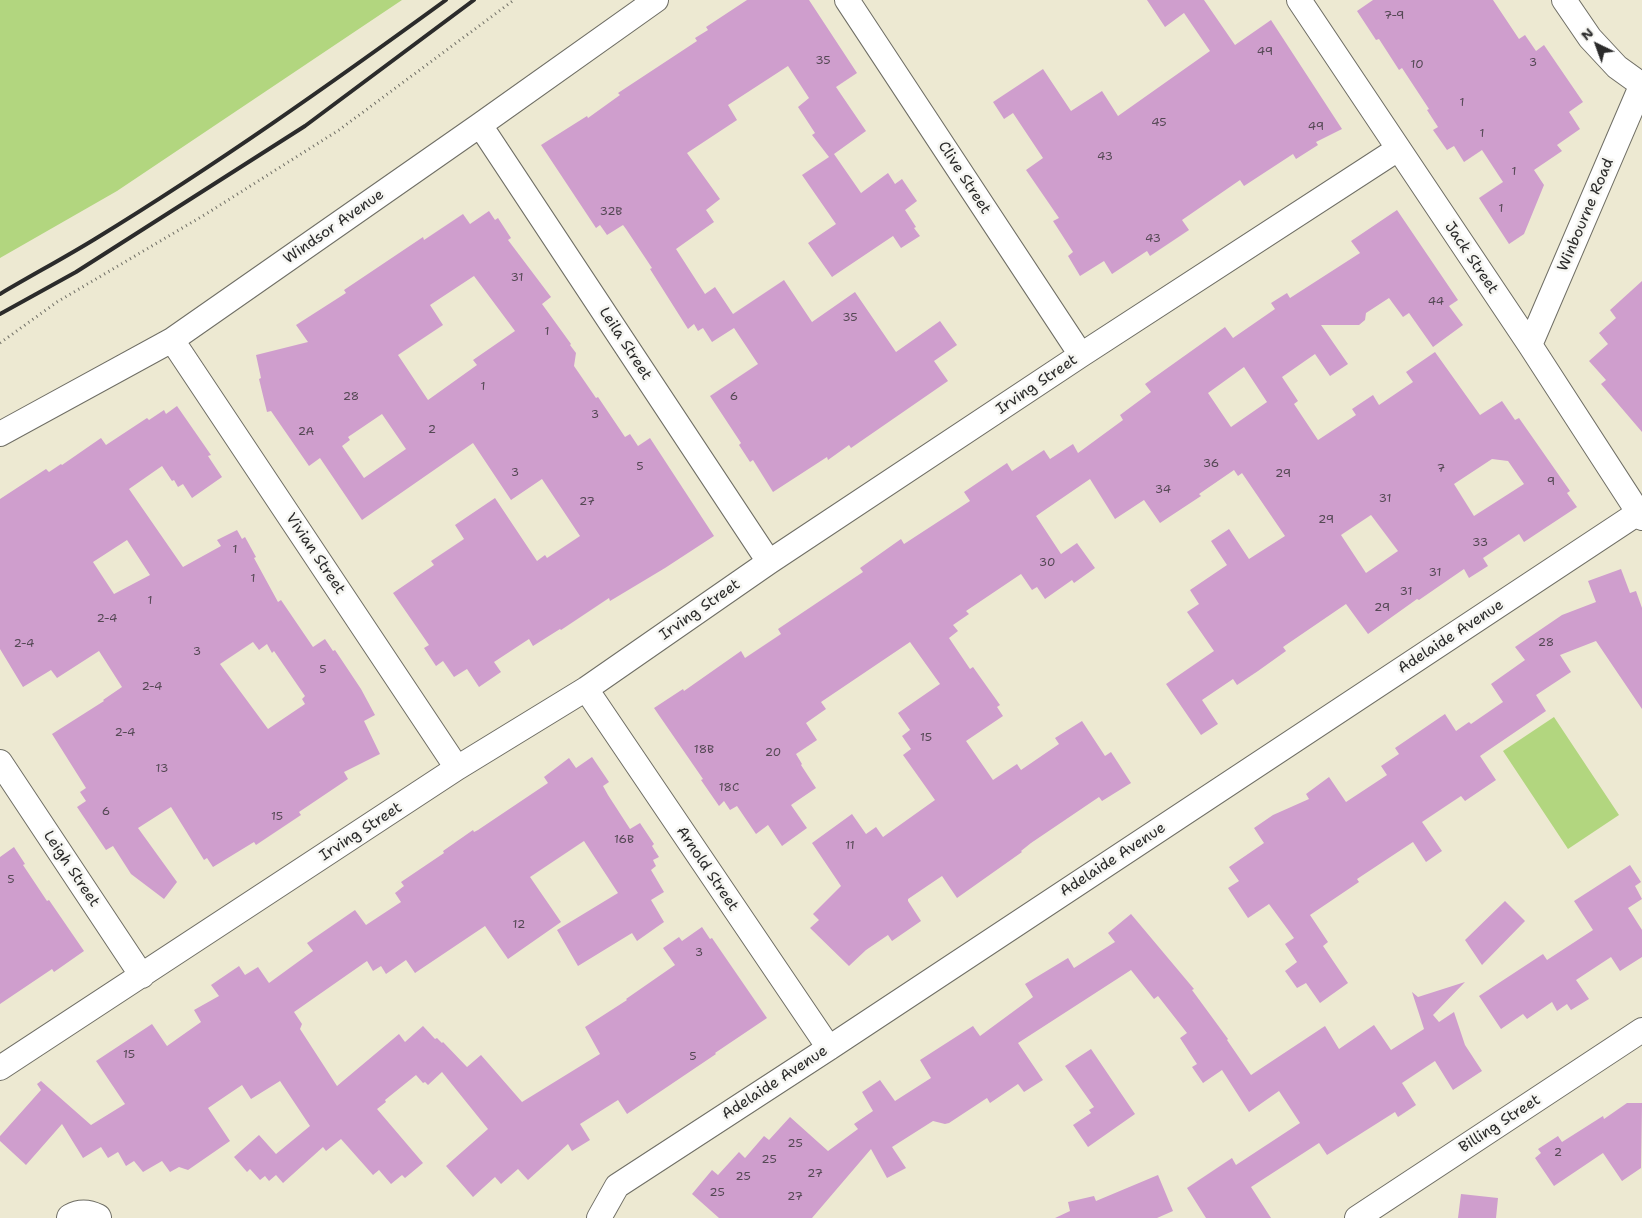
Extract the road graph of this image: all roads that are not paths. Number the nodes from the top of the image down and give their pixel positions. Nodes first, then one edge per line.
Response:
1 (656, 0) edge
2 (847, 0) edge
3 (1299, 0) edge
4 (1564, 0) edge
5 (1642, 85) edge
6 (480, 125) junction
7 (1398, 149) junction
8 (172, 340) junction
9 (1530, 345) junction
10 (1081, 355) junction
11 (0, 434) edge
12 (1640, 515) edge
13 (769, 562) junction
14 (586, 689) junction
15 (0, 762) edge
16 (457, 768) junction
17 (142, 976) junction
18 (1642, 1030) edge
19 (829, 1048) junction
20 (0, 1068) edge
21 (71, 1218) edge
22 (97, 1218) edge
23 (599, 1218) edge
24 (1357, 1218) edge

1 - 6 street, Windsor Avenue
2 - 10 street, Clive Street
3 - 7 street, Jack Street
4 - 5 street
5 - 9 street, Winbourne Road
6 - 8 street, Windsor Avenue
6 - 13 street, Leila Street
7 - 9 street, Jack Street
7 - 10 street, Irving Street
8 - 11 street, Windsor Avenue
8 - 16 street, Vivian Street
9 - 12 street, Jack Street
10 - 13 street, Irving Street
12 - 19 street, Adelaide Avenue
13 - 14 street, Irving Street
14 - 16 street, Irving Street
14 - 19 street, Arnold Street
15 - 17 street, Leigh Street
16 - 17 street, Irving Street
17 - 20 street, Irving Street
18 - 24 street, Billing Street
19 - 23 street, Adelaide Avenue
21 - 22 street

